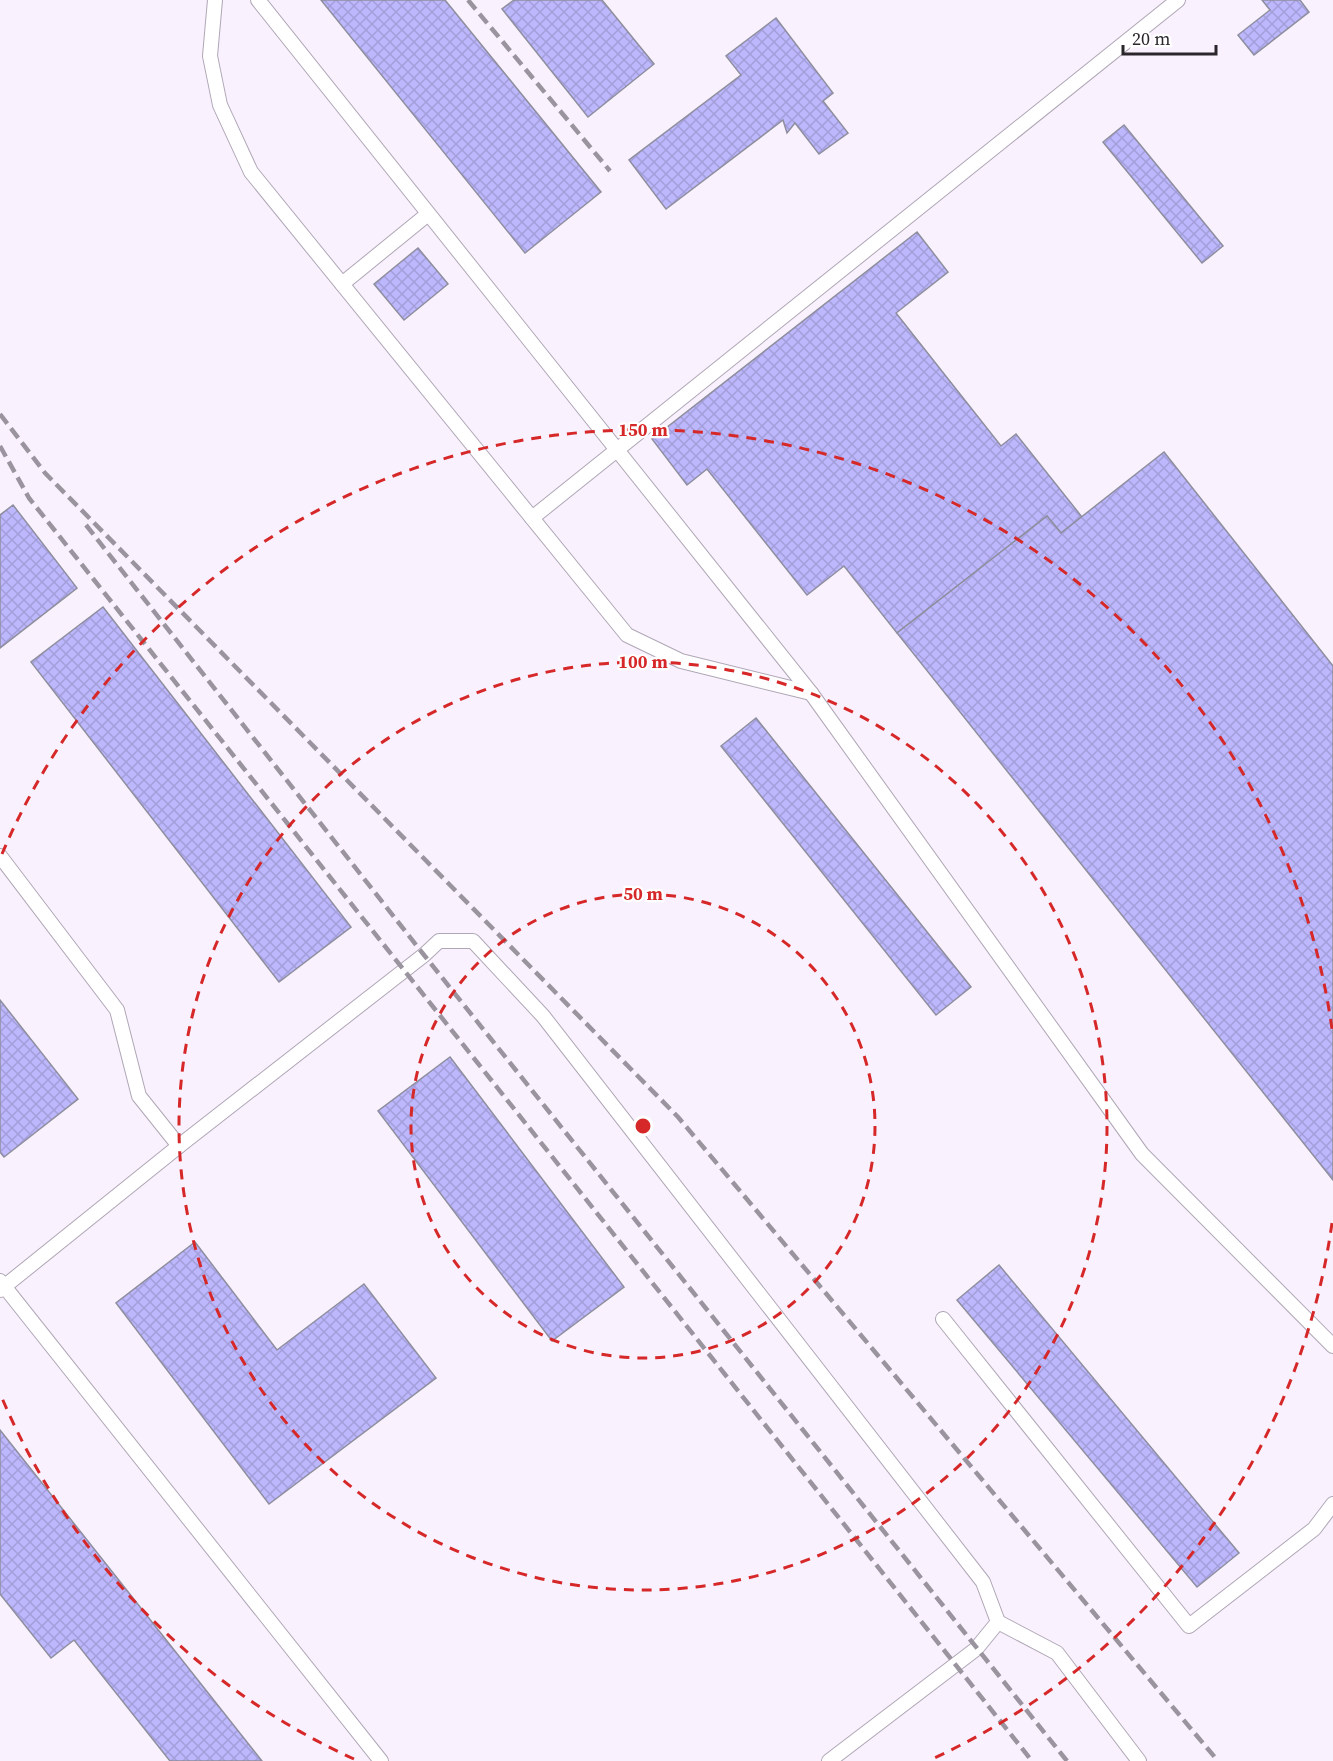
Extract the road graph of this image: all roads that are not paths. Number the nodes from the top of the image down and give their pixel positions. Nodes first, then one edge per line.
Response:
1 (215, 0) edge
2 (258, 0) edge
3 (1178, 0) edge
4 (428, 214) junction
5 (342, 284) junction
6 (616, 450) junction
7 (532, 518) junction
8 (811, 693) junction
9 (0, 856) edge
10 (179, 1146) junction
11 (1, 1286) edge
12 (943, 1319) dead end
13 (1333, 1346) edge
14 (1333, 1504) edge
15 (998, 1622) junction
16 (381, 1761) edge
17 (829, 1761) edge
18 (1139, 1761) edge

1 - 5 lane
2 - 4 lane
3 - 6 lane
4 - 5 lane
4 - 6 lane
5 - 7 lane
6 - 7 lane
6 - 8 lane
7 - 8 lane
8 - 13 lane
9 - 10 lane
10 - 11 lane
10 - 15 lane
11 - 16 lane
12 - 14 lane
15 - 17 lane
15 - 18 lane

